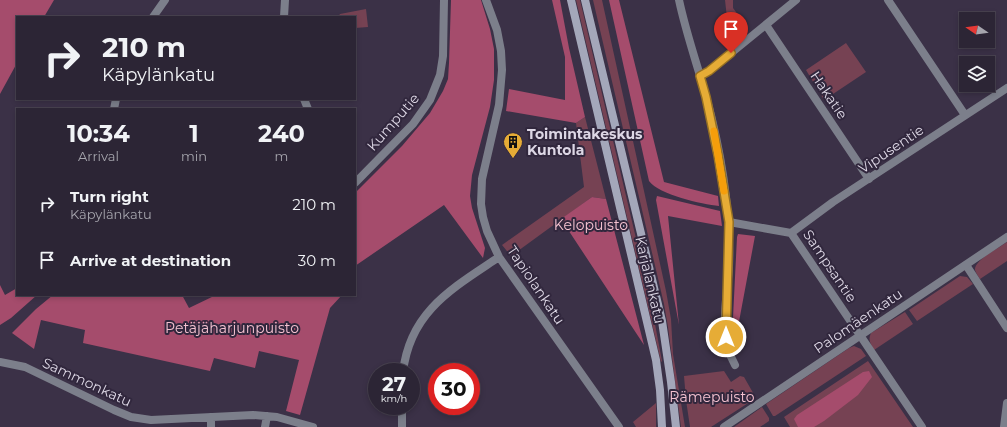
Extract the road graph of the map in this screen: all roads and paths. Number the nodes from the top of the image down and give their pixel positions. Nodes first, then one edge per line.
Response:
1 (165, 0) edge
2 (285, 0) edge
3 (444, 0) edge
4 (486, 0) edge
5 (571, 0) edge
6 (586, 0) edge
7 (679, 0) edge
8 (796, 0) edge
9 (888, 0) edge
10 (154, 16) edge
11 (284, 16) edge
12 (766, 25) junction
13 (700, 76) junction
14 (1007, 88) edge
15 (965, 115) junction
16 (870, 179) junction
17 (356, 182) edge
18 (729, 222) junction
19 (791, 233) junction
20 (1007, 237) edge
21 (499, 257) junction
22 (966, 265) junction
23 (1007, 328) edge
24 (860, 335) junction
25 (0, 362) edge
26 (404, 363) edge
27 (735, 365) dead end
28 (1007, 403) edge
29 (402, 415) edge
30 (267, 416) junction
31 (211, 417) junction
32 (212, 427) edge
33 (265, 427) edge
34 (313, 427) edge
35 (402, 427) edge
36 (619, 427) edge
37 (662, 427) edge
38 (676, 427) edge
39 (724, 427) edge
40 (922, 427) edge
41 (1004, 427) edge

1 - 10 street
2 - 11 street
3 - 17 street, Kumputie
4 - 21 street, Tapiolankatu
5 - 37 main road, Karjalankatu
6 - 38 main road, Karjalankatu
7 - 13 street
8 - 12 street
9 - 15 street
12 - 13 street
12 - 16 street, Hakatie
13 - 18 street
14 - 15 street, Vipusentie
15 - 16 street, Vipusentie
16 - 19 street, Vipusentie
18 - 19 street, Sampsantie
18 - 27 street
19 - 24 street, Sampsantie
20 - 22 street, Palomäenkatu
21 - 26 street
21 - 36 street, Tapiolankatu
22 - 23 street
22 - 24 street, Palomäenkatu
24 - 39 street, Palomäenkatu
24 - 40 street, Sampsantie
25 - 31 street, Sammonkatu
28 - 41 street
29 - 35 street
30 - 31 street, Sammonkatu
30 - 33 street
30 - 34 street, Sammonkatu
31 - 32 street

